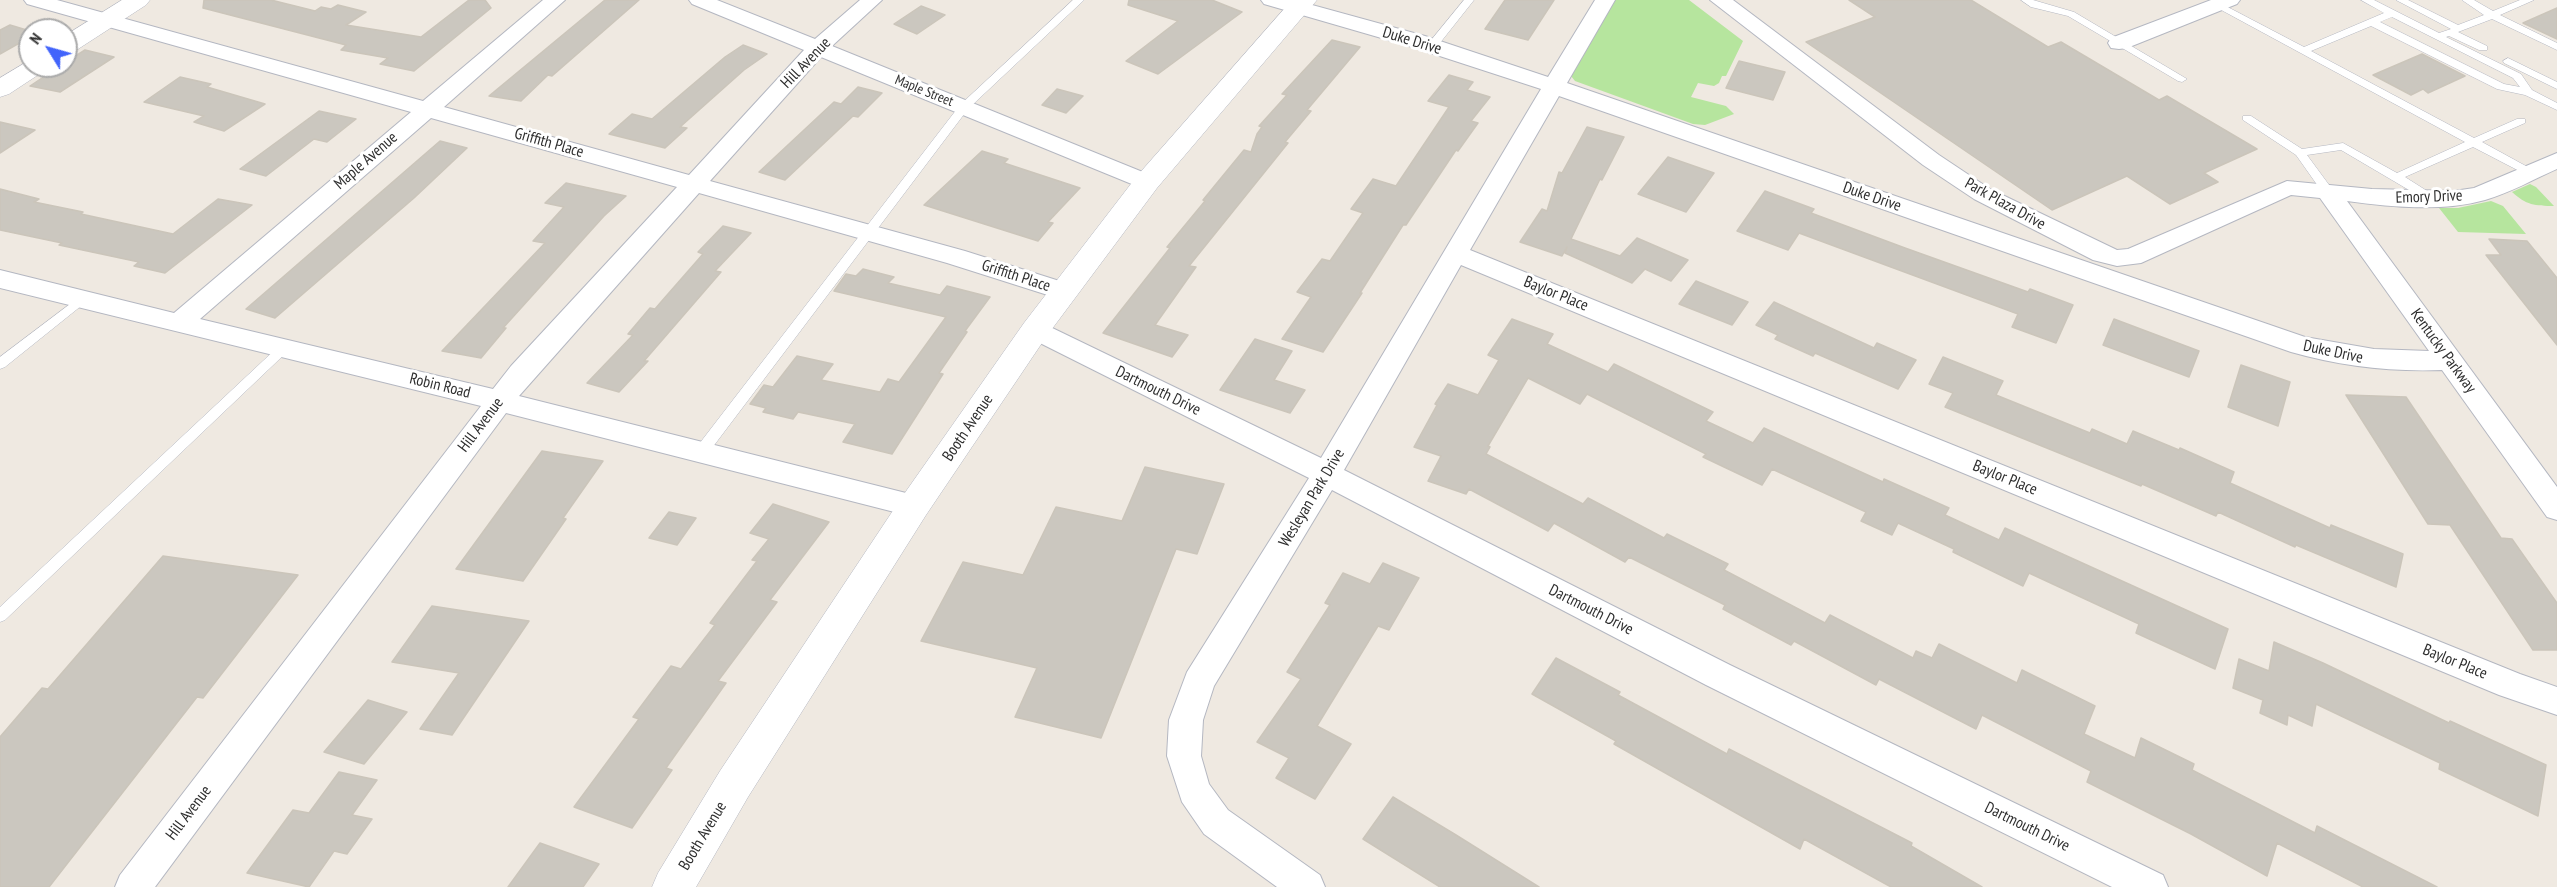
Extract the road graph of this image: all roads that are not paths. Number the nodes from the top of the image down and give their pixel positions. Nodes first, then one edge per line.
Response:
1 (34, 0) edge
2 (138, 0) edge
3 (555, 0) edge
4 (699, 0) edge
5 (872, 0) edge
6 (1079, 0) edge
7 (1469, 0) edge
8 (1605, 0) edge
9 (1720, 0) edge
10 (2026, 0) edge
11 (2366, 0) edge
12 (2401, 0) edge
13 (2467, 0) edge
14 (2520, 1) edge
15 (2224, 2) edge
16 (1291, 3) edge
17 (2392, 14) junction
18 (2492, 15) junction
19 (108, 19) junction
20 (2372, 22) junction
21 (2454, 30) junction
22 (2438, 36) junction
23 (78, 38) edge
24 (2119, 42) junction
25 (1432, 46) junction
26 (2557, 47) edge
27 (818, 48) junction
28 (2304, 51) junction
29 (18, 77) edge
30 (2182, 79) dead end
31 (1553, 86) junction
32 (2557, 86) edge
33 (0, 89) edge
34 (2528, 92) junction
35 (964, 107) junction
36 (2557, 107) edge
37 (427, 108) junction
38 (2247, 118) dead end
39 (2521, 121) dead end
40 (2475, 143) junction
41 (2300, 153) junction
42 (2557, 160) edge
43 (2531, 173) junction
44 (2396, 177) junction
45 (1147, 182) junction
46 (694, 184) junction
47 (2329, 193) junction
48 (2430, 199) junction
49 (867, 232) junction
50 (1455, 253) junction
51 (0, 279) edge
52 (1063, 291) junction
53 (82, 299) junction
54 (179, 323) junction
55 (1035, 330) junction
56 (284, 348) junction
57 (2450, 360) junction
58 (0, 364) edge
59 (500, 400) junction
60 (701, 452) junction
61 (1327, 474) junction
62 (914, 506) junction
63 (2557, 509) edge
64 (0, 616) edge
65 (2557, 702) edge
66 (133, 887) edge
67 (673, 887) edge
68 (1307, 887) edge
69 (2150, 887) edge

1 - 19 street, Griffith Place
2 - 19 street
3 - 37 street, Maple Avenue
4 - 27 street, Maple Street
5 - 27 street, Hill Avenue
6 - 35 lane
7 - 25 lane
8 - 31 street
9 - 47 street, Park Plaza Drive
10 - 24 lane
11 - 17 lane
12 - 21 lane
13 - 18 lane
14 - 18 lane
15 - 24 street
15 - 28 lane
16 - 25 street, Duke Drive
16 - 45 street, Booth Avenue
17 - 20 lane
17 - 22 lane
18 - 21 lane
18 - 26 lane
19 - 23 street
19 - 37 street, Griffith Place
20 - 28 lane
20 - 34 lane
21 - 22 lane
21 - 32 lane
22 - 34 lane
24 - 30 lane
25 - 31 street, Duke Drive
27 - 35 street, Maple Street
27 - 46 street, Hill Avenue
28 - 40 lane
29 - 33 street
31 - 50 street, Wesleyan Park Drive
31 - 57 street, Duke Drive
34 - 36 lane
35 - 45 street, Maple Street
35 - 49 lane
37 - 46 street, Griffith Place
37 - 54 street, Maple Avenue
38 - 41 lane
39 - 40 lane
40 - 43 lane
40 - 44 lane
41 - 44 lane
41 - 47 lane
42 - 43 street, Emory Drive
43 - 48 street, Emory Drive
44 - 48 lane
45 - 52 street, Booth Avenue
46 - 49 street, Griffith Place
46 - 59 street, Hill Avenue
47 - 48 street, Emory Drive
47 - 57 street, Kentucky Parkway
49 - 52 street, Griffith Place
49 - 60 lane
50 - 61 street, Wesleyan Park Drive
50 - 65 street, Baylor Place
51 - 53 street, Robin Road
52 - 55 street, Booth Avenue
53 - 54 street, Robin Road
53 - 58 lane
54 - 56 street, Robin Road
55 - 61 street, Dartmouth Drive
55 - 62 street, Booth Avenue
56 - 59 street, Robin Road
56 - 64 lane
57 - 63 street, Kentucky Parkway
59 - 60 street, Robin Road
59 - 66 street, Hill Avenue
60 - 62 street, Robin Road
61 - 68 street, Wesleyan Park Drive
61 - 69 street, Dartmouth Drive
62 - 67 street, Booth Avenue

